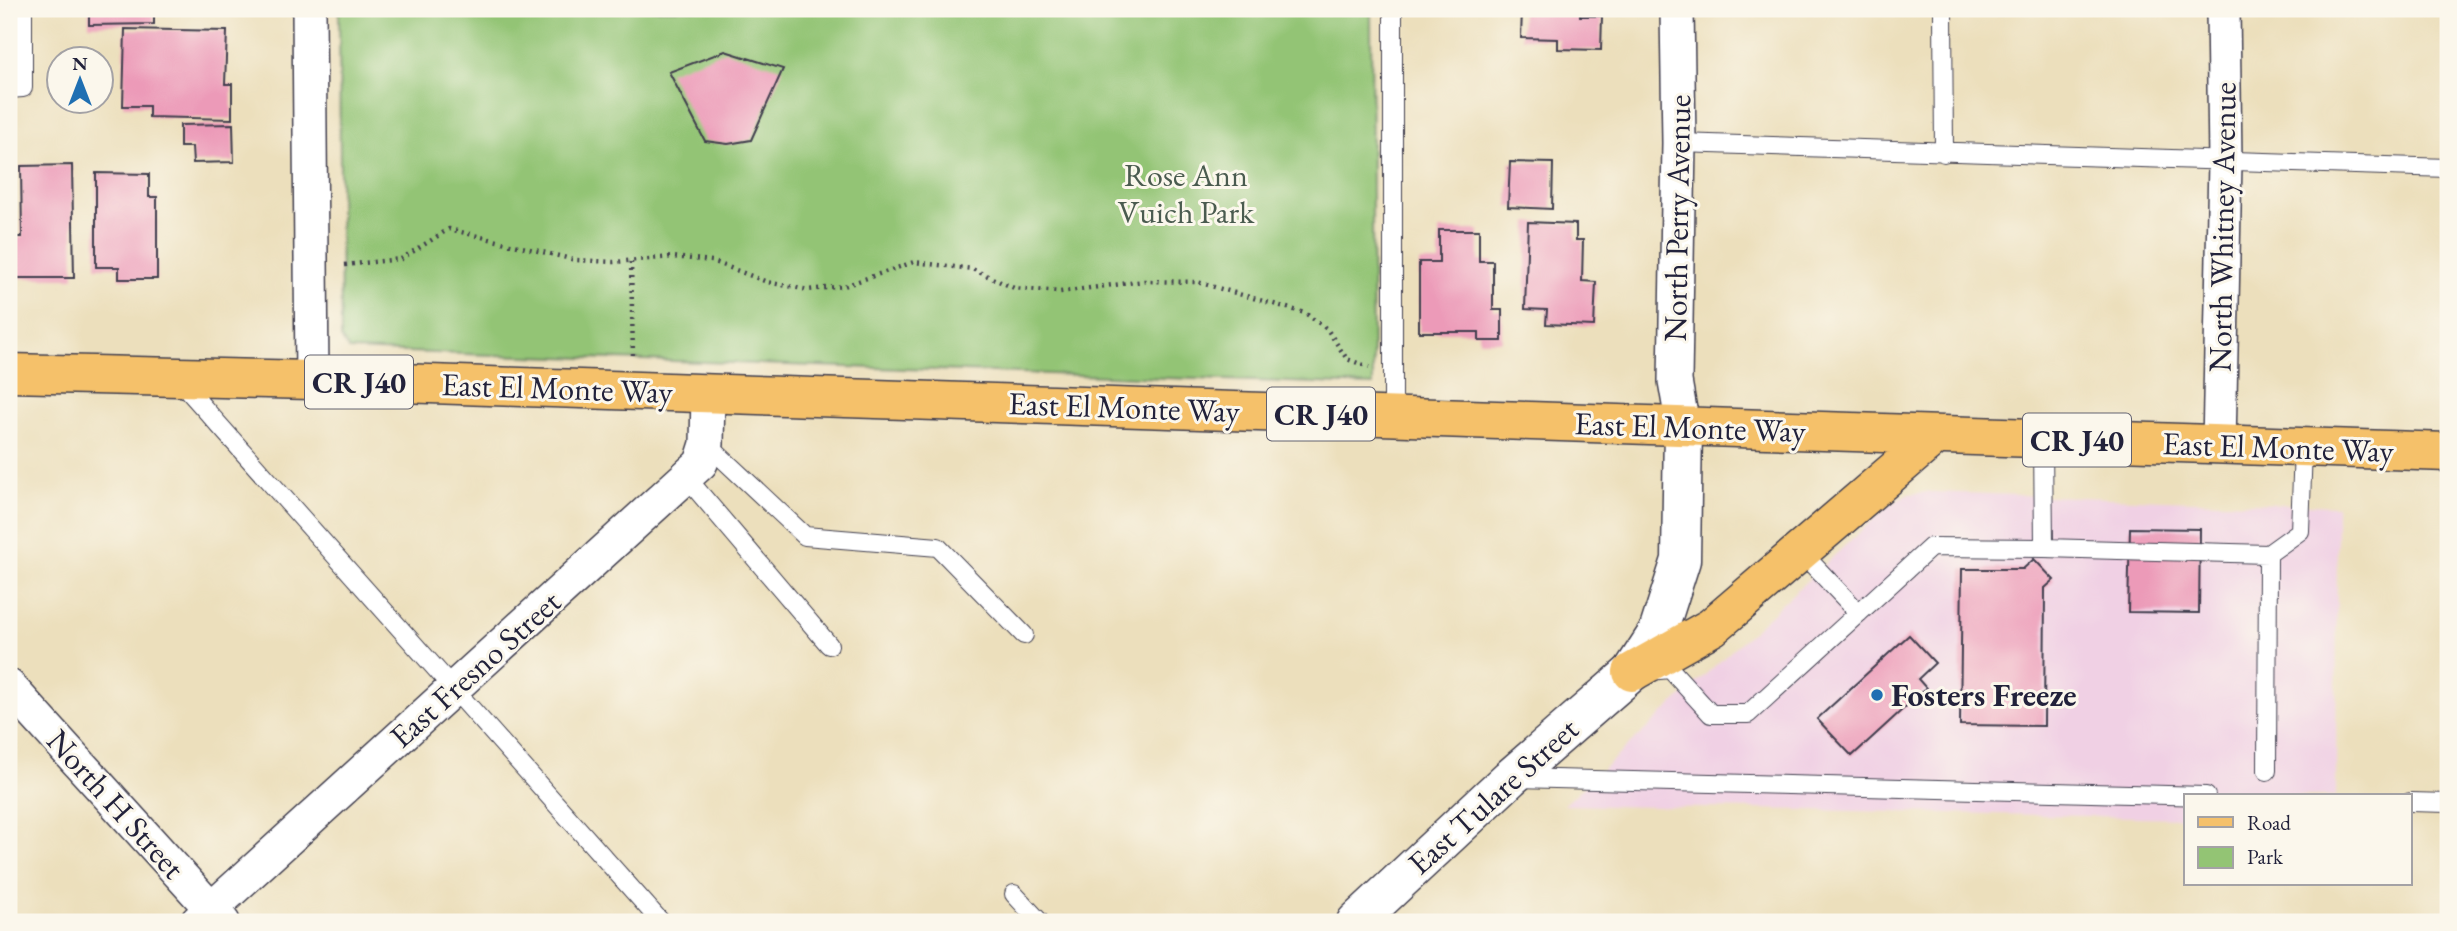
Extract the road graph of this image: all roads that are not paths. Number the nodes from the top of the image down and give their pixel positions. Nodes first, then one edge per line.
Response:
1 (23, 9) edge
2 (309, 9) edge
3 (1393, 9) edge
4 (1677, 9) edge
5 (1943, 9) edge
6 (2223, 9) edge
7 (9, 89) edge
8 (1679, 143) junction
9 (1944, 153) junction
10 (2224, 162) junction
11 (2448, 168) edge
12 (9, 373) edge
13 (176, 378) junction
14 (312, 380) junction
15 (708, 393) junction
16 (1393, 416) junction
17 (1683, 427) junction
18 (1934, 436) junction
19 (2043, 439) junction
20 (707, 444) junction
21 (2219, 446) junction
22 (2303, 448) junction
23 (2448, 452) edge
24 (686, 477) junction
25 (2044, 548) junction
26 (1799, 550) junction
27 (2268, 554) junction
28 (1859, 613) junction
29 (1024, 635) dead end
30 (829, 645) dead end
31 (1632, 672) junction
32 (9, 686) edge
33 (453, 689) junction
34 (2267, 771) dead end
35 (1510, 778) junction
36 (2184, 795) edge
37 (2412, 802) edge
38 (2448, 803) edge
39 (1014, 894) dead end
40 (210, 918) edge
41 (662, 922) edge
42 (1040, 922) edge
43 (1356, 922) edge

1 - 7 lane
2 - 14 street
3 - 16 lane
4 - 8 street, North Perry Avenue
5 - 9 lane
6 - 10 street, North Whitney Avenue
8 - 9 lane
8 - 17 street, North Perry Avenue
9 - 10 lane
10 - 11 lane
10 - 21 street, North Whitney Avenue
12 - 13 main road, East El Monte Way / CR J40
13 - 14 main road, East El Monte Way / CR J40
13 - 33 lane
14 - 15 main road, East El Monte Way / CR J40
15 - 16 main road, East El Monte Way / CR J40
15 - 20 street, East Fresno Street
16 - 17 main road, East El Monte Way / CR J40
17 - 18 main road, East El Monte Way / CR J40
17 - 31 street, East Tulare Street
18 - 19 main road, East El Monte Way / CR J40
18 - 26 main road
19 - 21 main road, East El Monte Way / CR J40
19 - 25 lane
20 - 24 street, East Fresno Street
20 - 29 lane
21 - 22 main road, East El Monte Way / CR J40
22 - 23 main road, East El Monte Way / CR J40
22 - 27 lane
24 - 30 lane
24 - 33 street, East Fresno Street
25 - 27 lane
25 - 28 lane
26 - 28 lane
26 - 31 main road
27 - 34 lane
28 - 31 lane
31 - 35 street, East Tulare Street
32 - 40 street, North H Street
33 - 40 street, East Fresno Street
33 - 41 lane
35 - 36 lane
35 - 43 street, East Tulare Street
37 - 38 lane
39 - 42 lane

